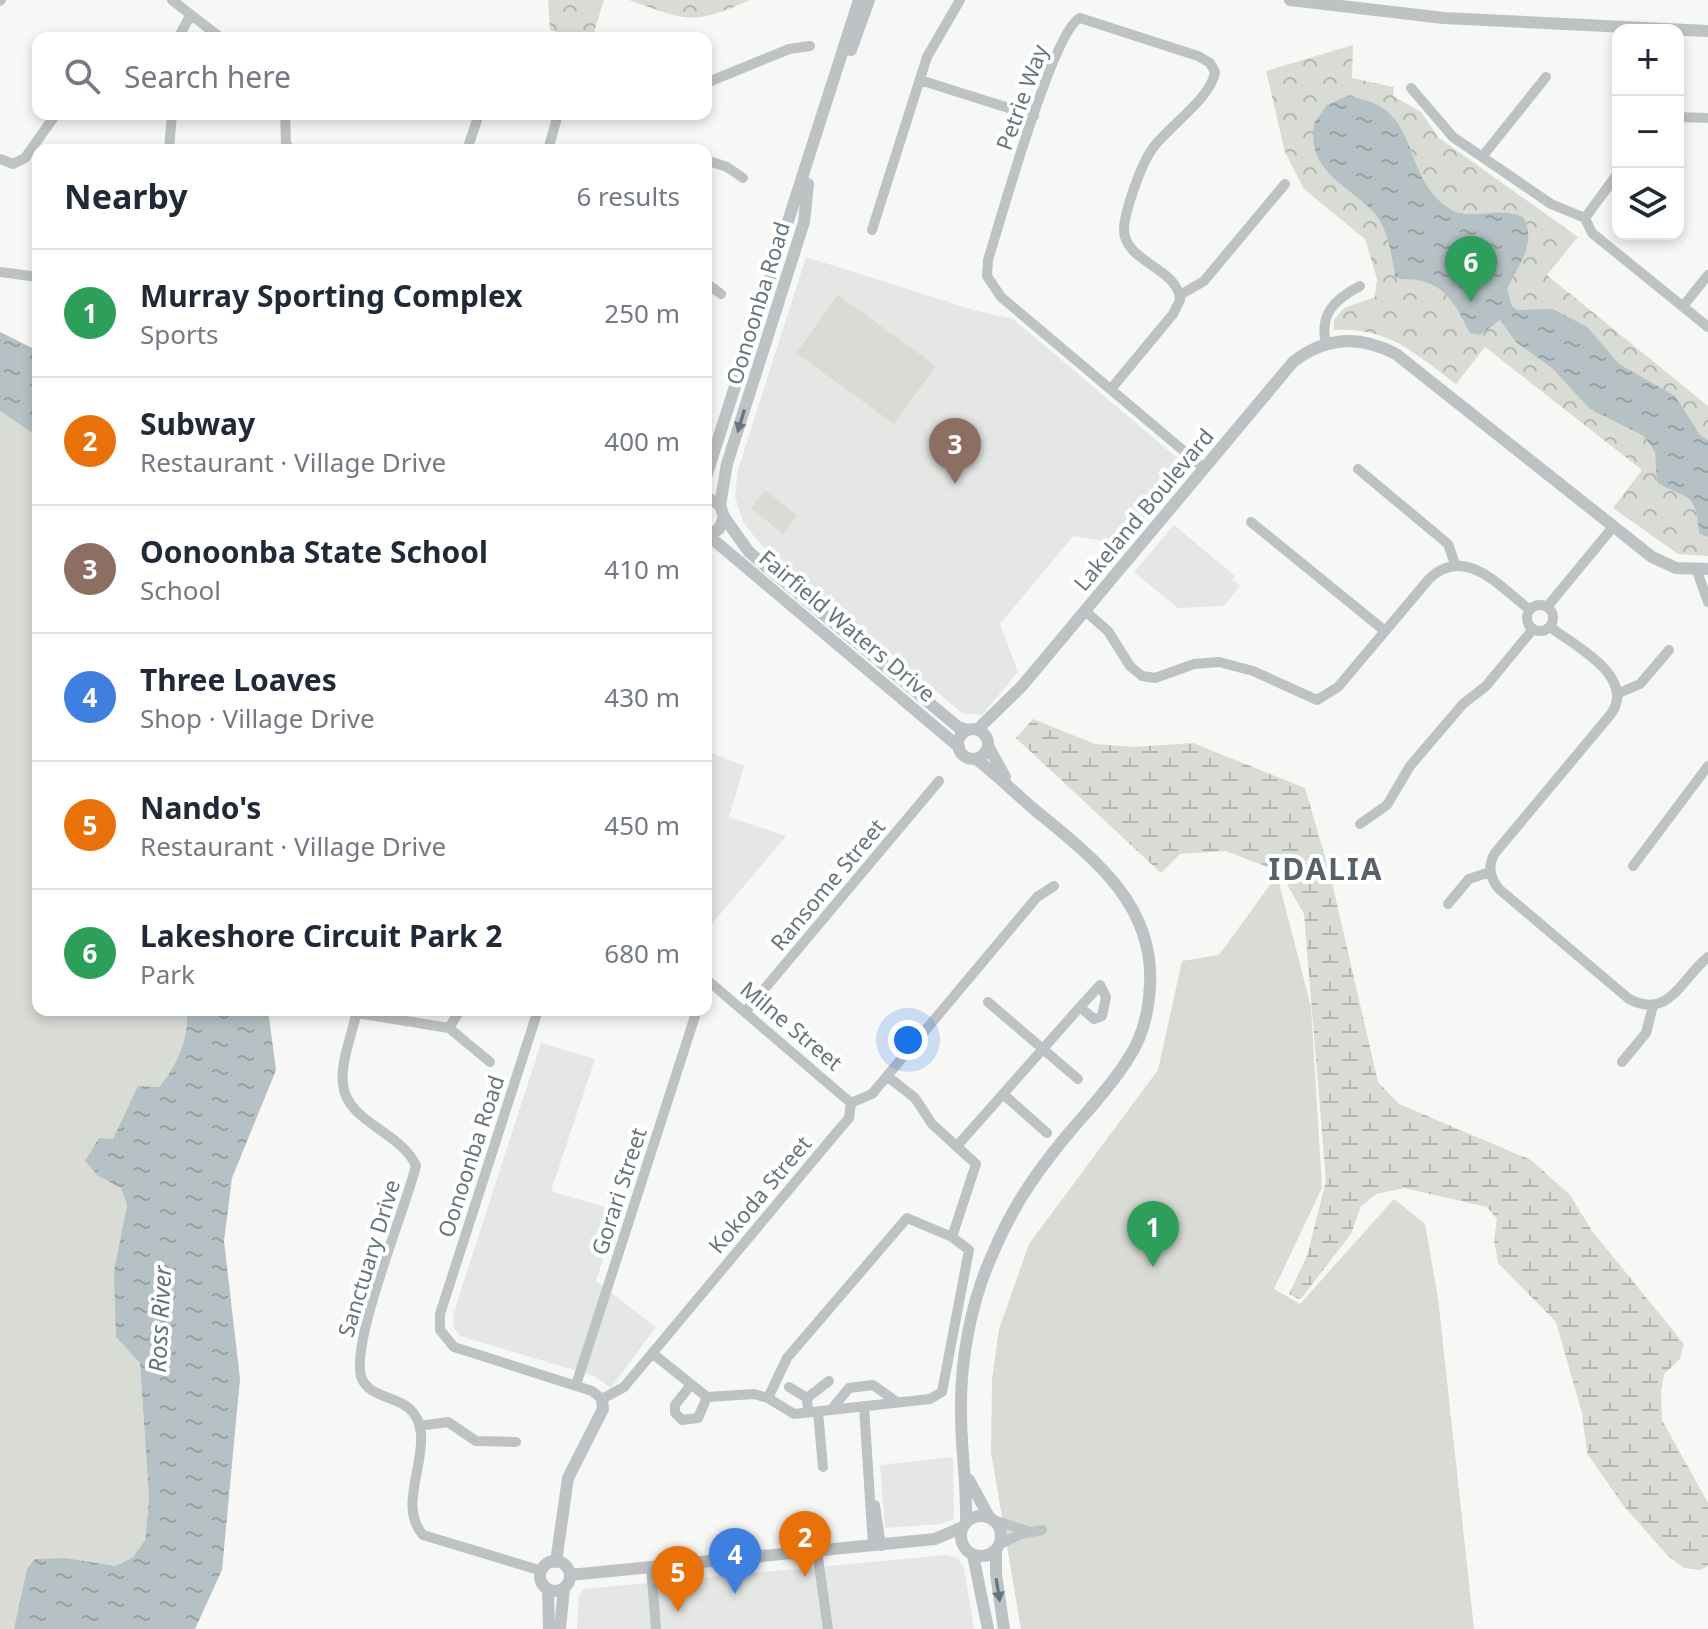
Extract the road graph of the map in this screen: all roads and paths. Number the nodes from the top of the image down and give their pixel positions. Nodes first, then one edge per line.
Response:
1 (172, 0) edge
2 (859, 0) edge
3 (869, 0) edge
4 (960, 0) edge
5 (1290, 0) edge
6 (190, 16) junction
7 (1708, 31) edge
8 (181, 32) edge
9 (213, 32) edge
10 (810, 46) dead end
11 (1546, 77) dead end
12 (920, 80) junction
13 (712, 81) edge
14 (1411, 88) dead end
15 (826, 108) junction
16 (1034, 116) junction
17 (1684, 117) edge
18 (1708, 118) edge
19 (52, 120) edge
20 (172, 120) edge
21 (285, 120) edge
22 (477, 120) edge
23 (556, 120) edge
24 (35, 144) edge
25 (170, 144) edge
26 (287, 144) edge
27 (469, 144) edge
28 (550, 144) edge
29 (32, 148) edge
30 (811, 157) junction
31 (1482, 157) junction
32 (0, 159) edge
33 (712, 162) edge
34 (743, 178) dead end
35 (1612, 181) edge
36 (1285, 184) dead end
37 (1585, 218) junction
38 (872, 230) dead end
39 (0, 272) edge
40 (1708, 275) edge
41 (32, 276) edge
42 (1360, 286) dead end
43 (712, 287) edge
44 (721, 294) dead end
45 (1180, 295) junction
46 (1684, 305) junction
47 (1708, 327) edge
48 (1326, 343) junction
49 (1111, 389) junction
50 (712, 459) edge
51 (1204, 468) junction
52 (1358, 469) dead end
53 (712, 502) edge
54 (722, 511) junction
55 (1251, 522) dead end
56 (1613, 527) junction
57 (712, 533) edge
58 (712, 540) edge
59 (1455, 564) junction
60 (1702, 570) edge
61 (1708, 602) edge
62 (1547, 607) junction
63 (1530, 610) junction
64 (1085, 611) junction
65 (1550, 627) junction
66 (1533, 629) junction
67 (1385, 631) junction
68 (1669, 650) dead end
69 (1619, 693) junction
70 (980, 736) junction
71 (959, 747) junction
72 (976, 759) junction
73 (1708, 766) edge
74 (939, 781) dead end
75 (1009, 783) junction
76 (1360, 824) dead end
77 (1633, 866) dead end
78 (1490, 872) junction
79 (1054, 886) dead end
80 (1448, 904) dead end
81 (1708, 957) edge
82 (712, 986) edge
83 (988, 1002) dead end
84 (1653, 1006) junction
85 (1080, 1007) dead end
86 (745, 1012) junction
87 (356, 1016) edge
88 (384, 1016) edge
89 (456, 1016) edge
90 (536, 1016) edge
91 (695, 1016) edge
92 (449, 1028) junction
93 (1043, 1049) junction
94 (490, 1062) dead end
95 (1622, 1062) dead end
96 (887, 1076) junction
97 (1078, 1079) dead end
98 (1003, 1094) junction
99 (851, 1103) junction
100 (1047, 1133) dead end
101 (957, 1146) junction
102 (952, 1237) junction
103 (652, 1353) junction
104 (829, 1381) dead end
105 (576, 1385) junction
106 (690, 1386) junction
107 (789, 1387) dead end
108 (707, 1397) junction
109 (768, 1398) junction
110 (807, 1398) junction
111 (602, 1399) junction
112 (898, 1402) junction
113 (864, 1406) junction
114 (831, 1410) junction
115 (813, 1412) junction
116 (419, 1426) junction
117 (516, 1442) dead end
118 (823, 1467) dead end
119 (967, 1478) junction
120 (992, 1519) junction
121 (964, 1524) junction
122 (935, 1539) junction
123 (877, 1546) junction
124 (998, 1547) junction
125 (817, 1551) junction
126 (968, 1551) junction
127 (556, 1562) junction
128 (651, 1566) junction
129 (542, 1571) junction
130 (570, 1575) junction
131 (564, 1588) junction
132 (548, 1589) junction
133 (549, 1629) edge
134 (560, 1629) edge
135 (656, 1629) edge
136 (828, 1629) edge
137 (988, 1629) edge
138 (1004, 1629) edge

1 - 6 street
2 - 15 street, Oonoonba Road
3 - 15 street, Oonoonba Road
4 - 12 street
5 - 7 street
6 - 8 street
6 - 9 street
10 - 13 street
11 - 31 street
12 - 16 street
12 - 38 street
14 - 31 street
15 - 30 street, Oonoonba Road
16 - 45 street, Petrie Way
16 - 49 street, Petrie Way
17 - 18 street
19 - 24 street
20 - 25 street
21 - 26 street
22 - 27 street
23 - 28 street
29 - 32 street
30 - 50 street, Oonoonba Road
30 -> 54 street, Oonoonba Road
31 - 37 street
33 - 34 street
35 - 37 street
36 - 45 street
37 - 46 street
39 - 41 street
40 - 46 street
42 - 48 street
43 - 44 street
45 - 49 street
46 - 47 street
48 - 51 street, Lakeland Boulevard
48 - 56 street, Lakeland Boulevard
49 - 51 street, Petrie Way
51 - 64 street, Lakeland Boulevard
52 - 59 street
53 - 54 street
54 - 57 street
54 - 70 street, Fairfield Waters Drive
55 - 67 street
56 - 60 street, Lakeland Boulevard
56 - 62 street
58 - 71 street, Fairfield Waters Drive
59 - 63 street
59 - 67 street
60 - 61 street
62 - 63 street
62 - 65 street
63 - 66 street
64 - 67 street
64 - 70 street, Lakeland Boulevard
65 - 66 street
65 - 69 street
66 - 76 street
68 - 69 street
69 - 78 street
70 - 71 street
70 - 72 street
70 - 75 street, Fairfield Waters Drive
71 - 72 street, Fairfield Waters Drive
72 - 75 street, Fairfield Waters Drive
73 - 77 street
74 - 86 street, Ransome Street
75 - 119 street, Fairfield Waters Drive
78 - 80 street
78 - 84 street
79 - 96 street, Kokoda Street
81 - 84 street
82 - 86 street, Milne Street
83 - 93 street
84 - 95 street
85 - 93 street
86 - 99 street, Milne Street
87 - 116 street, Sanctuary Drive
88 - 92 street
89 - 92 street
90 - 105 street, Oonoonba Road
91 - 105 street, Gorari Street
92 - 94 street
93 - 97 street
93 - 98 street
96 - 99 street, Kokoda Street
96 - 101 street
98 - 100 street
98 - 101 street
99 - 103 street, Kokoda Street
101 - 102 street
102 - 109 street
102 - 112 street
103 - 106 street
103 - 111 street, Kokoda Street
104 - 110 street
105 - 111 street
106 - 108 street
106 - 108 street
107 - 110 street
108 - 109 street
109 - 115 street
110 - 115 street
111 - 127 street
112 - 113 street
112 - 114 street
113 - 114 street
113 - 123 street
114 - 115 street
115 - 118 street
116 - 117 street
116 - 129 street
119 - 120 street, Fairfield Waters Drive
119 - 121 street, Fairfield Waters Drive
120 - 121 street
120 - 124 street
120 - 124 street
121 - 122 street
121 - 126 street
122 - 123 street
122 - 126 street
123 - 125 street
124 - 126 street
124 -> 138 street
125 - 128 street
125 - 136 street
126 - 137 street
127 - 129 street
127 - 130 street
128 - 130 street
128 - 135 street
129 - 132 street
130 - 131 street
131 - 132 street
131 - 134 street
132 - 133 street

